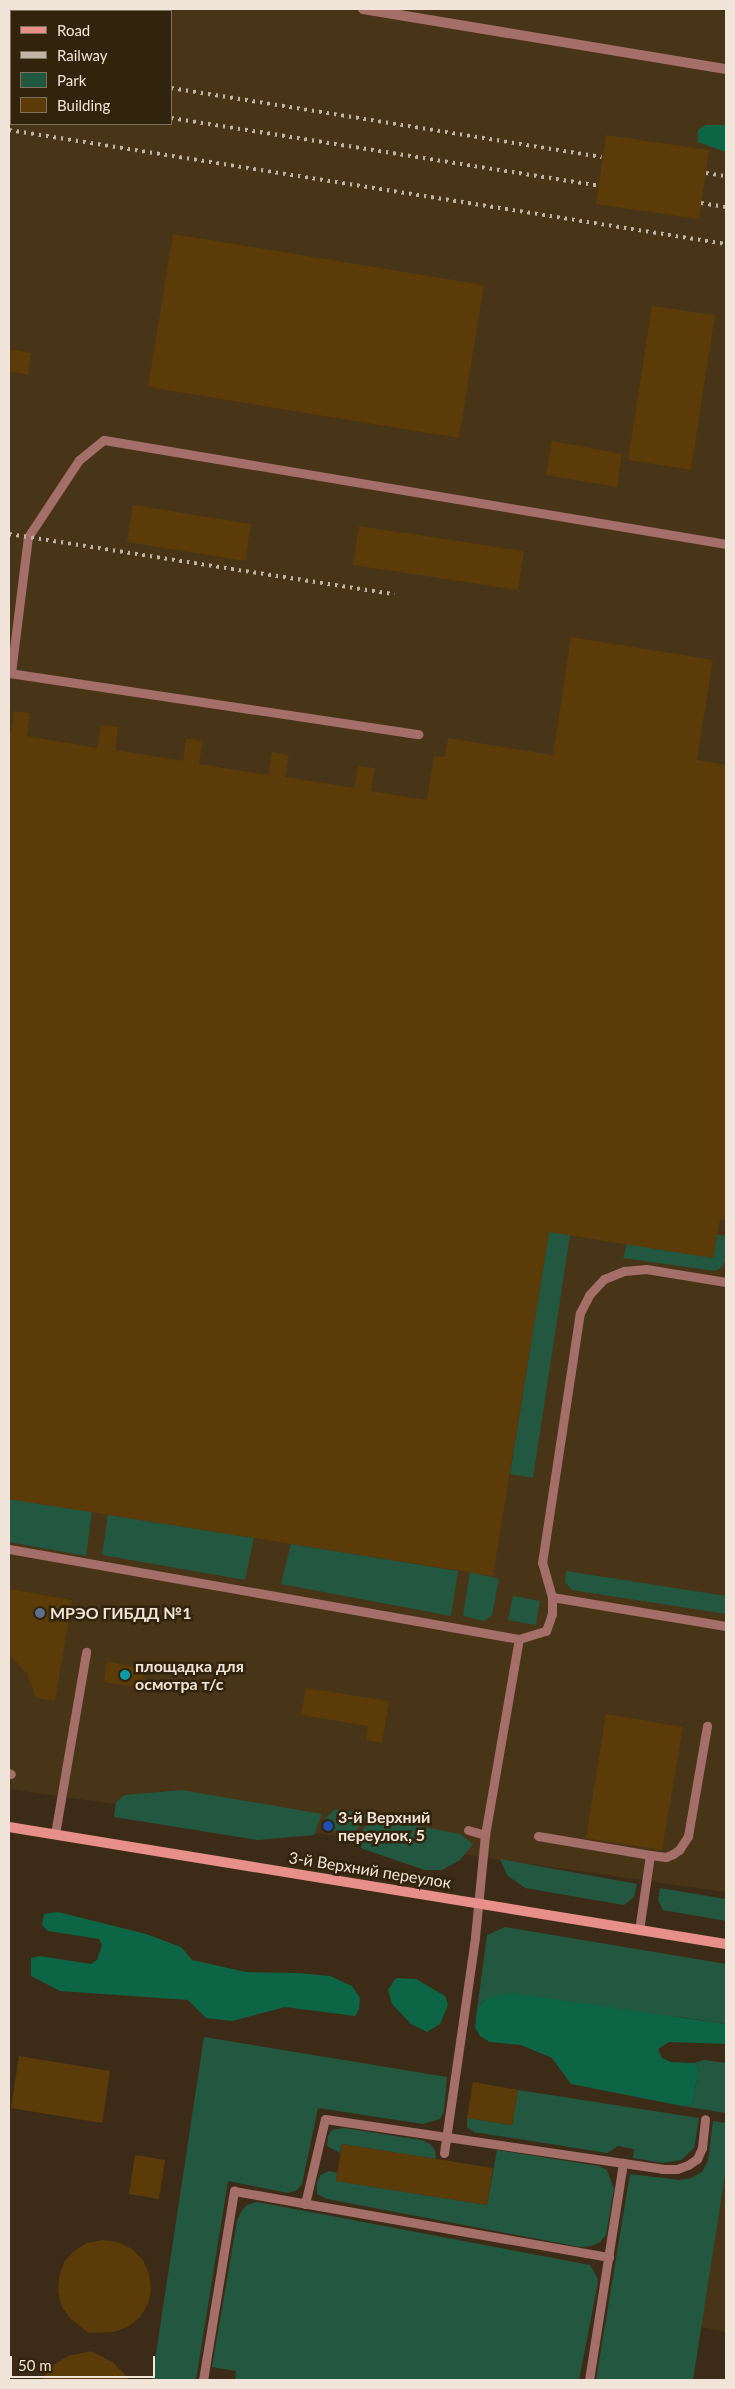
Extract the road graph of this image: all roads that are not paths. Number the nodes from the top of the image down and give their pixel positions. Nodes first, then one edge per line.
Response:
1 (363, 9) edge
2 (726, 69) edge
3 (726, 544) edge
4 (10, 673) edge
5 (418, 734) dead end
6 (726, 1282) edge
7 (9, 1549) edge
8 (552, 1597) junction
9 (726, 1626) edge
10 (519, 1639) junction
11 (86, 1652) dead end
12 (707, 1726) dead end
13 (9, 1827) edge
14 (468, 1830) dead end
15 (55, 1834) junction
16 (485, 1835) junction
17 (538, 1836) dead end
18 (650, 1855) junction
19 (479, 1904) junction
20 (639, 1930) junction
21 (726, 1944) edge
22 (706, 2119) dead end
23 (446, 2137) junction
24 (444, 2153) dead end
25 (622, 2163) junction
26 (305, 2204) junction
27 (609, 2257) junction
28 (203, 2380) edge
29 (589, 2380) edge

1 - 2 street
3 - 4 lane
4 - 5 lane
6 - 8 lane
7 - 10 lane
8 - 9 lane
8 - 10 lane
10 - 16 lane
11 - 15 lane
12 - 18 lane
13 - 15 street, 3-й Верхний переулок
14 - 16 lane
15 - 19 street, 3-й Верхний переулок
16 - 19 lane
17 - 18 lane
18 - 20 lane
19 - 20 street, 3-й Верхний переулок
19 - 23 lane
20 - 21 street, 3-й Верхний переулок
22 - 25 lane
23 - 24 lane
23 - 25 lane
23 - 26 lane
25 - 27 lane
26 - 27 lane
26 - 28 lane
27 - 29 lane

